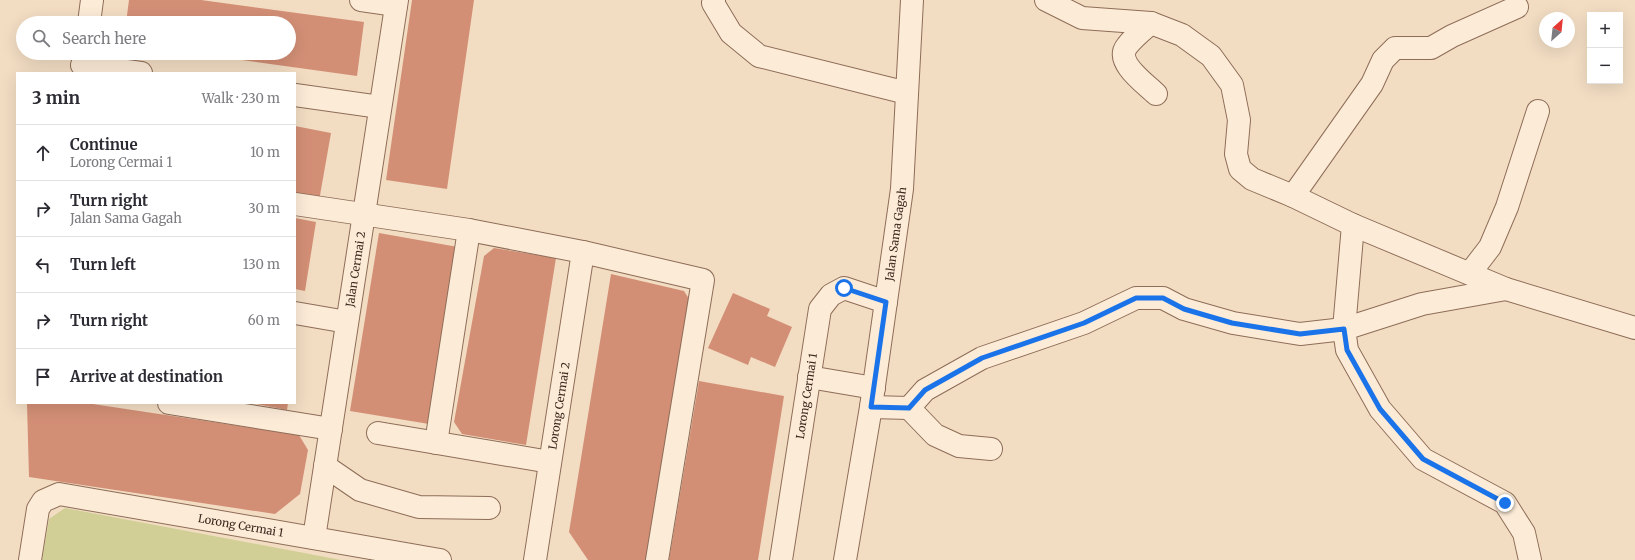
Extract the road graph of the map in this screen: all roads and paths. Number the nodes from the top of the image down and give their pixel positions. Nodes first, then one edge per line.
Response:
1 (92, 0) edge
2 (361, 0) edge
3 (714, 0) edge
4 (912, 0) edge
5 (1046, 0) edge
6 (396, 3) edge
7 (1517, 7) dead end
8 (90, 16) edge
9 (1151, 23) junction
10 (82, 64) edge
11 (134, 72) edge
12 (907, 93) junction
13 (1156, 94) dead end
14 (296, 95) edge
15 (380, 107) junction
16 (1538, 111) dead end
17 (1293, 196) junction
18 (296, 204) edge
19 (364, 214) junction
20 (1352, 225) junction
21 (469, 230) junction
22 (583, 252) junction
23 (1470, 273) junction
24 (1506, 289) junction
25 (886, 302) junction
26 (296, 313) edge
27 (347, 322) junction
28 (1635, 328) edge
29 (1344, 329) junction
30 (809, 377) junction
31 (872, 397) junction
32 (175, 404) edge
33 (909, 408) junction
34 (331, 429) junction
35 (378, 433) dead end
36 (436, 443) junction
37 (992, 449) dead end
38 (550, 462) junction
39 (325, 466) junction
40 (489, 508) dead end
41 (314, 538) junction
42 (30, 560) edge
43 (440, 560) edge
44 (535, 560) edge
45 (657, 560) edge
46 (781, 560) edge
47 (845, 560) edge
48 (1530, 560) edge

1 - 8 street
2 - 6 street
3 - 12 street
4 - 12 street, Jalan Sama Gagah
5 - 9 street
6 - 15 street, Jalan Cermai 2
7 - 17 street
9 - 13 street
9 - 17 street
10 - 11 street
12 - 25 street, Jalan Sama Gagah
14 - 15 street
15 - 19 street, Jalan Cermai 2
16 - 23 street
17 - 20 street
18 - 19 street
19 - 21 street
19 - 27 street, Jalan Cermai 2
20 - 23 street
20 - 29 street
21 - 22 street
21 - 36 street
22 - 38 street, Lorong Cermai 2
22 - 45 street
23 - 24 street
24 - 28 street
24 - 29 street
25 - 30 street, Lorong Cermai 1
25 - 31 street, Jalan Sama Gagah
26 - 27 street
27 - 34 street, Jalan Cermai 2
29 - 33 street
29 - 48 street
30 - 31 street
30 - 46 street, Lorong Cermai 1
31 - 33 street
31 - 47 street, Jalan Sama Gagah
32 - 34 street
33 - 37 street
34 - 39 street, Jalan Cermai 2
35 - 36 street
36 - 38 street
38 - 44 street, Lorong Cermai 2
39 - 40 street
39 - 41 street, Jalan Cermai 2
41 - 42 street, Lorong Cermai 1
41 - 43 street, Lorong Cermai 1

